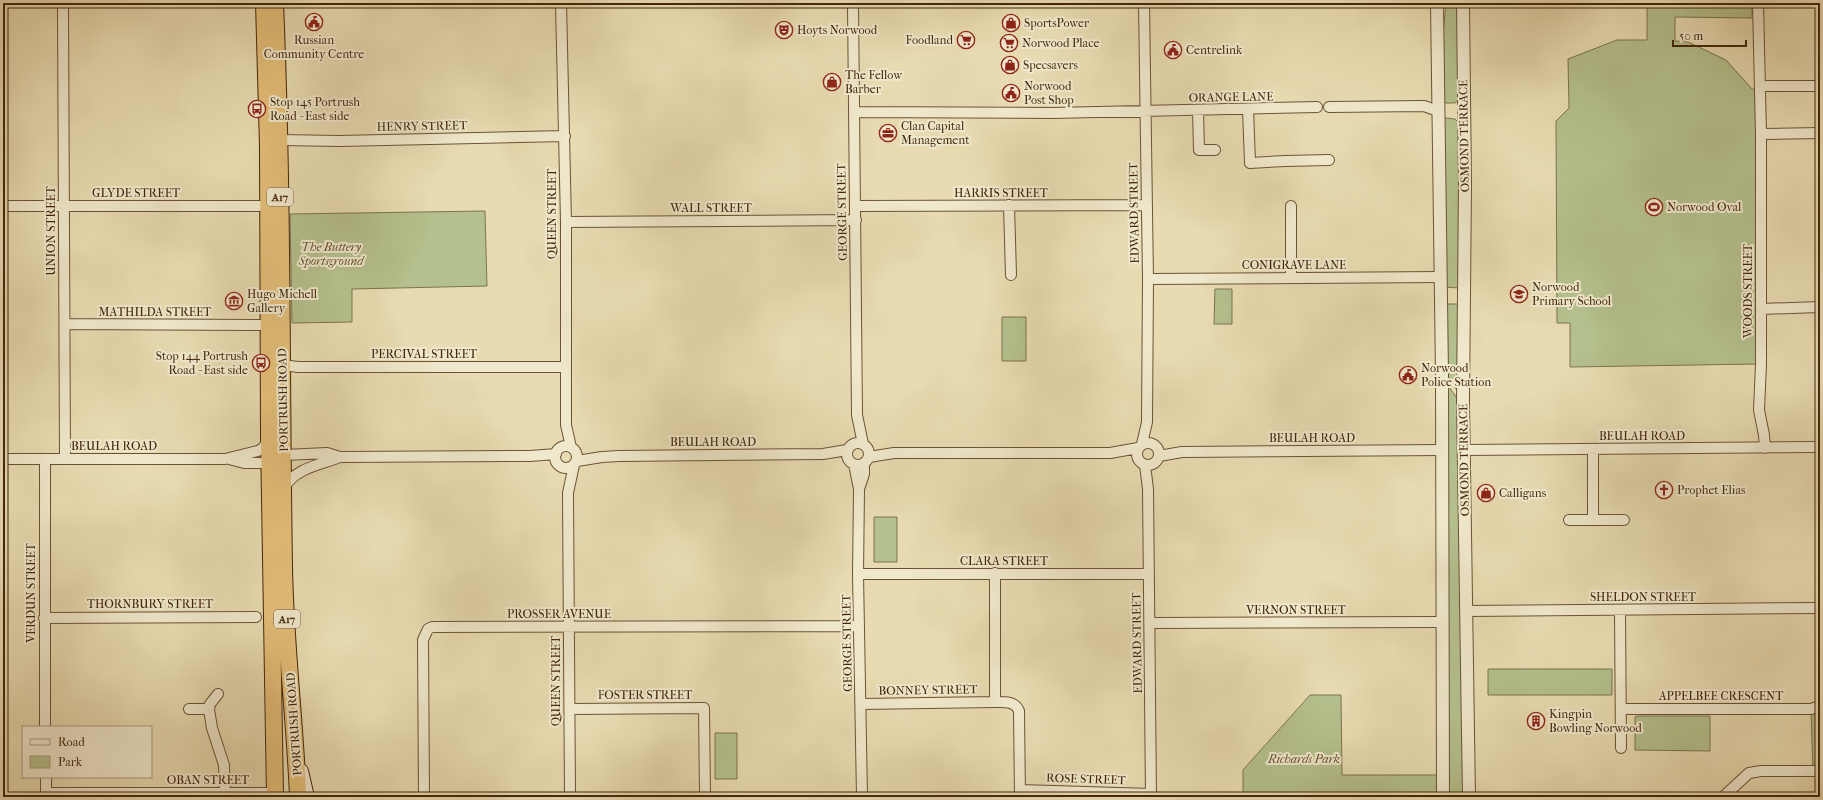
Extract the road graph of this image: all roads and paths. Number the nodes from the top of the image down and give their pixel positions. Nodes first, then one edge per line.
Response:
1 (62, 3) edge
2 (264, 3) edge
3 (275, 3) edge
4 (561, 3) edge
5 (853, 3) edge
6 (1144, 3) edge
7 (1437, 3) edge
8 (1463, 3) edge
9 (1758, 3) edge
10 (1760, 86) junction
11 (1820, 86) edge
12 (1317, 107) dead end
13 (1329, 107) dead end
14 (1248, 109) junction
15 (1198, 110) junction
16 (1438, 110) junction
17 (1146, 111) junction
18 (854, 112) junction
19 (1820, 133) edge
20 (1761, 134) junction
21 (564, 136) junction
22 (280, 140) junction
23 (1215, 150) dead end
24 (1329, 160) dead end
25 (1146, 205) junction
26 (3, 206) edge
27 (64, 206) junction
28 (268, 206) junction
29 (855, 206) junction
30 (1009, 206) junction
31 (1291, 206) dead end
32 (856, 220) junction
33 (566, 222) junction
34 (1011, 275) dead end
35 (1440, 277) junction
36 (1291, 278) junction
37 (1148, 279) junction
38 (1820, 307) edge
39 (1761, 309) junction
40 (65, 324) junction
41 (270, 325) junction
42 (565, 367) junction
43 (282, 368) junction
44 (269, 439) junction
45 (1820, 447) edge
46 (1765, 448) junction
47 (1442, 450) junction
48 (1465, 450) junction
49 (1593, 450) junction
50 (1148, 453) junction
51 (858, 454) junction
52 (284, 455) junction
53 (340, 457) junction
54 (567, 457) junction
55 (3, 459) edge
56 (45, 459) junction
57 (64, 459) junction
58 (225, 459) junction
59 (270, 463) junction
60 (284, 489) junction
61 (1569, 520) dead end
62 (1593, 520) junction
63 (1624, 520) dead end
64 (271, 570) junction
65 (858, 574) junction
66 (995, 574) junction
67 (1149, 574) junction
68 (1820, 608) edge
69 (1620, 610) junction
70 (1466, 611) junction
71 (256, 617) dead end
72 (44, 618) junction
73 (1443, 622) junction
74 (1150, 623) junction
75 (859, 626) junction
76 (569, 627) junction
77 (218, 694) dead end
78 (995, 702) junction
79 (861, 704) junction
80 (1820, 706) edge
81 (189, 709) dead end
82 (209, 709) junction
83 (570, 709) junction
84 (1621, 709) junction
85 (45, 726) edge
86 (1621, 748) dead end
87 (296, 749) junction
88 (1820, 771) edge
89 (46, 778) edge
90 (225, 793) junction
91 (1020, 793) edge
92 (46, 795) edge
93 (275, 795) edge
94 (1150, 795) edge
95 (298, 797) edge
96 (307, 797) edge
97 (424, 797) edge
98 (570, 797) edge
99 (705, 797) edge
100 (862, 797) edge
101 (1443, 797) edge
102 (1469, 797) edge
103 (1723, 797) edge

1 - 27 street, UNION STREET
2 - 28 highway, PORTRUSH ROAD / A17
3 - 22 highway, PORTRUSH ROAD / A17
4 - 21 street, QUEEN STREET
5 - 18 street, GEORGE STREET
6 - 17 street, EDWARD STREET
7 - 16 street, OSMOND TERRACE
8 - 48 street, OSMOND TERRACE
9 - 10 street, WOODS STREET
10 - 11 street
10 - 20 street, WOODS STREET
12 - 14 street, ORANGE LANE
13 - 16 street
14 - 15 street, ORANGE LANE
14 - 24 street
15 - 17 street, ORANGE LANE
15 - 23 street
16 - 35 street, OSMOND TERRACE
17 - 18 street, ORANGE LANE
17 - 25 street, EDWARD STREET
18 - 29 street, GEORGE STREET
19 - 20 street
20 - 39 street, WOODS STREET
21 - 22 street, HENRY STREET
21 - 33 street, QUEEN STREET
22 - 43 highway, PORTRUSH ROAD / A17
25 - 30 street, HARRIS STREET
25 - 37 street, EDWARD STREET
26 - 27 street, GLYDE STREET
27 - 28 street, GLYDE STREET
27 - 40 street, UNION STREET
28 - 41 highway, PORTRUSH ROAD / A17
29 - 30 street, HARRIS STREET
29 - 32 street, GEORGE STREET
30 - 34 street
31 - 36 street
32 - 33 street, WALL STREET
32 - 51 street, GEORGE STREET
33 - 42 street, QUEEN STREET
35 - 36 street, CONIGRAVE LANE
35 - 47 street, OSMOND TERRACE
36 - 37 street, CONIGRAVE LANE
37 - 50 street, EDWARD STREET
38 - 39 street
39 - 46 street, WOODS STREET
40 - 41 street, MATHILDA STREET
40 - 57 street, UNION STREET
41 - 44 highway, PORTRUSH ROAD / A17
42 - 43 street, PERCIVAL STREET
42 - 54 street, QUEEN STREET
43 - 52 highway, PORTRUSH ROAD / A17
43 - 59 highway
44 - 58 street, BEULAH ROAD
44 - 59 highway, PORTRUSH ROAD / A17
45 - 46 street, BEULAH ROAD
46 - 49 street, BEULAH ROAD
47 - 50 street, BEULAH ROAD
47 - 73 street, OSMOND TERRACE
48 - 49 street, BEULAH ROAD
48 - 70 street, OSMOND TERRACE
49 - 62 street
50 - 51 street, BEULAH ROAD
50 - 67 street, EDWARD STREET
51 - 54 street, BEULAH ROAD
51 - 65 street, GEORGE STREET
52 - 53 street, BEULAH ROAD
52 - 60 highway, PORTRUSH ROAD / A17
52 - 64 highway
53 - 54 street, BEULAH ROAD
53 - 60 street, BEULAH ROAD
54 - 76 street, QUEEN STREET
55 - 56 street, BEULAH ROAD
56 - 57 street, BEULAH ROAD
56 - 72 street, VERDUN STREET
57 - 58 street, BEULAH ROAD
58 - 59 street, BEULAH ROAD
59 - 64 highway, PORTRUSH ROAD / A17
60 - 87 highway, PORTRUSH ROAD / A17
61 - 62 street
62 - 63 street
64 - 93 highway, PORTRUSH ROAD / A17
65 - 66 street, CLARA STREET
65 - 75 street, GEORGE STREET
66 - 67 street, CLARA STREET
66 - 78 street
67 - 74 street, EDWARD STREET
68 - 69 street, SHELDON STREET
69 - 70 street, SHELDON STREET
69 - 84 street
70 - 102 street, OSMOND TERRACE
71 - 72 street, THORNBURY STREET
72 - 85 street, VERDUN STREET
73 - 74 street, VERNON STREET
73 - 101 street, OSMOND TERRACE
74 - 94 street, EDWARD STREET
75 - 76 street, PROSSER AVENUE
75 - 79 street, GEORGE STREET
76 - 83 street, QUEEN STREET
76 - 97 street, PROSSER AVENUE
77 - 82 street
78 - 79 street, BONNEY STREET
78 - 91 street, BONNEY STREET
79 - 100 street, GEORGE STREET
80 - 84 street, APPELBEE CRESCENT
81 - 82 street
82 - 90 street
83 - 98 street, QUEEN STREET
83 - 99 street, FOSTER STREET
84 - 86 street
87 - 95 highway, PORTRUSH ROAD / A17
87 - 96 main road
88 - 103 street
89 - 92 street
90 - 92 street, OBAN STREET
90 - 93 street, OBAN STREET
91 - 94 street, ROSE STREET

